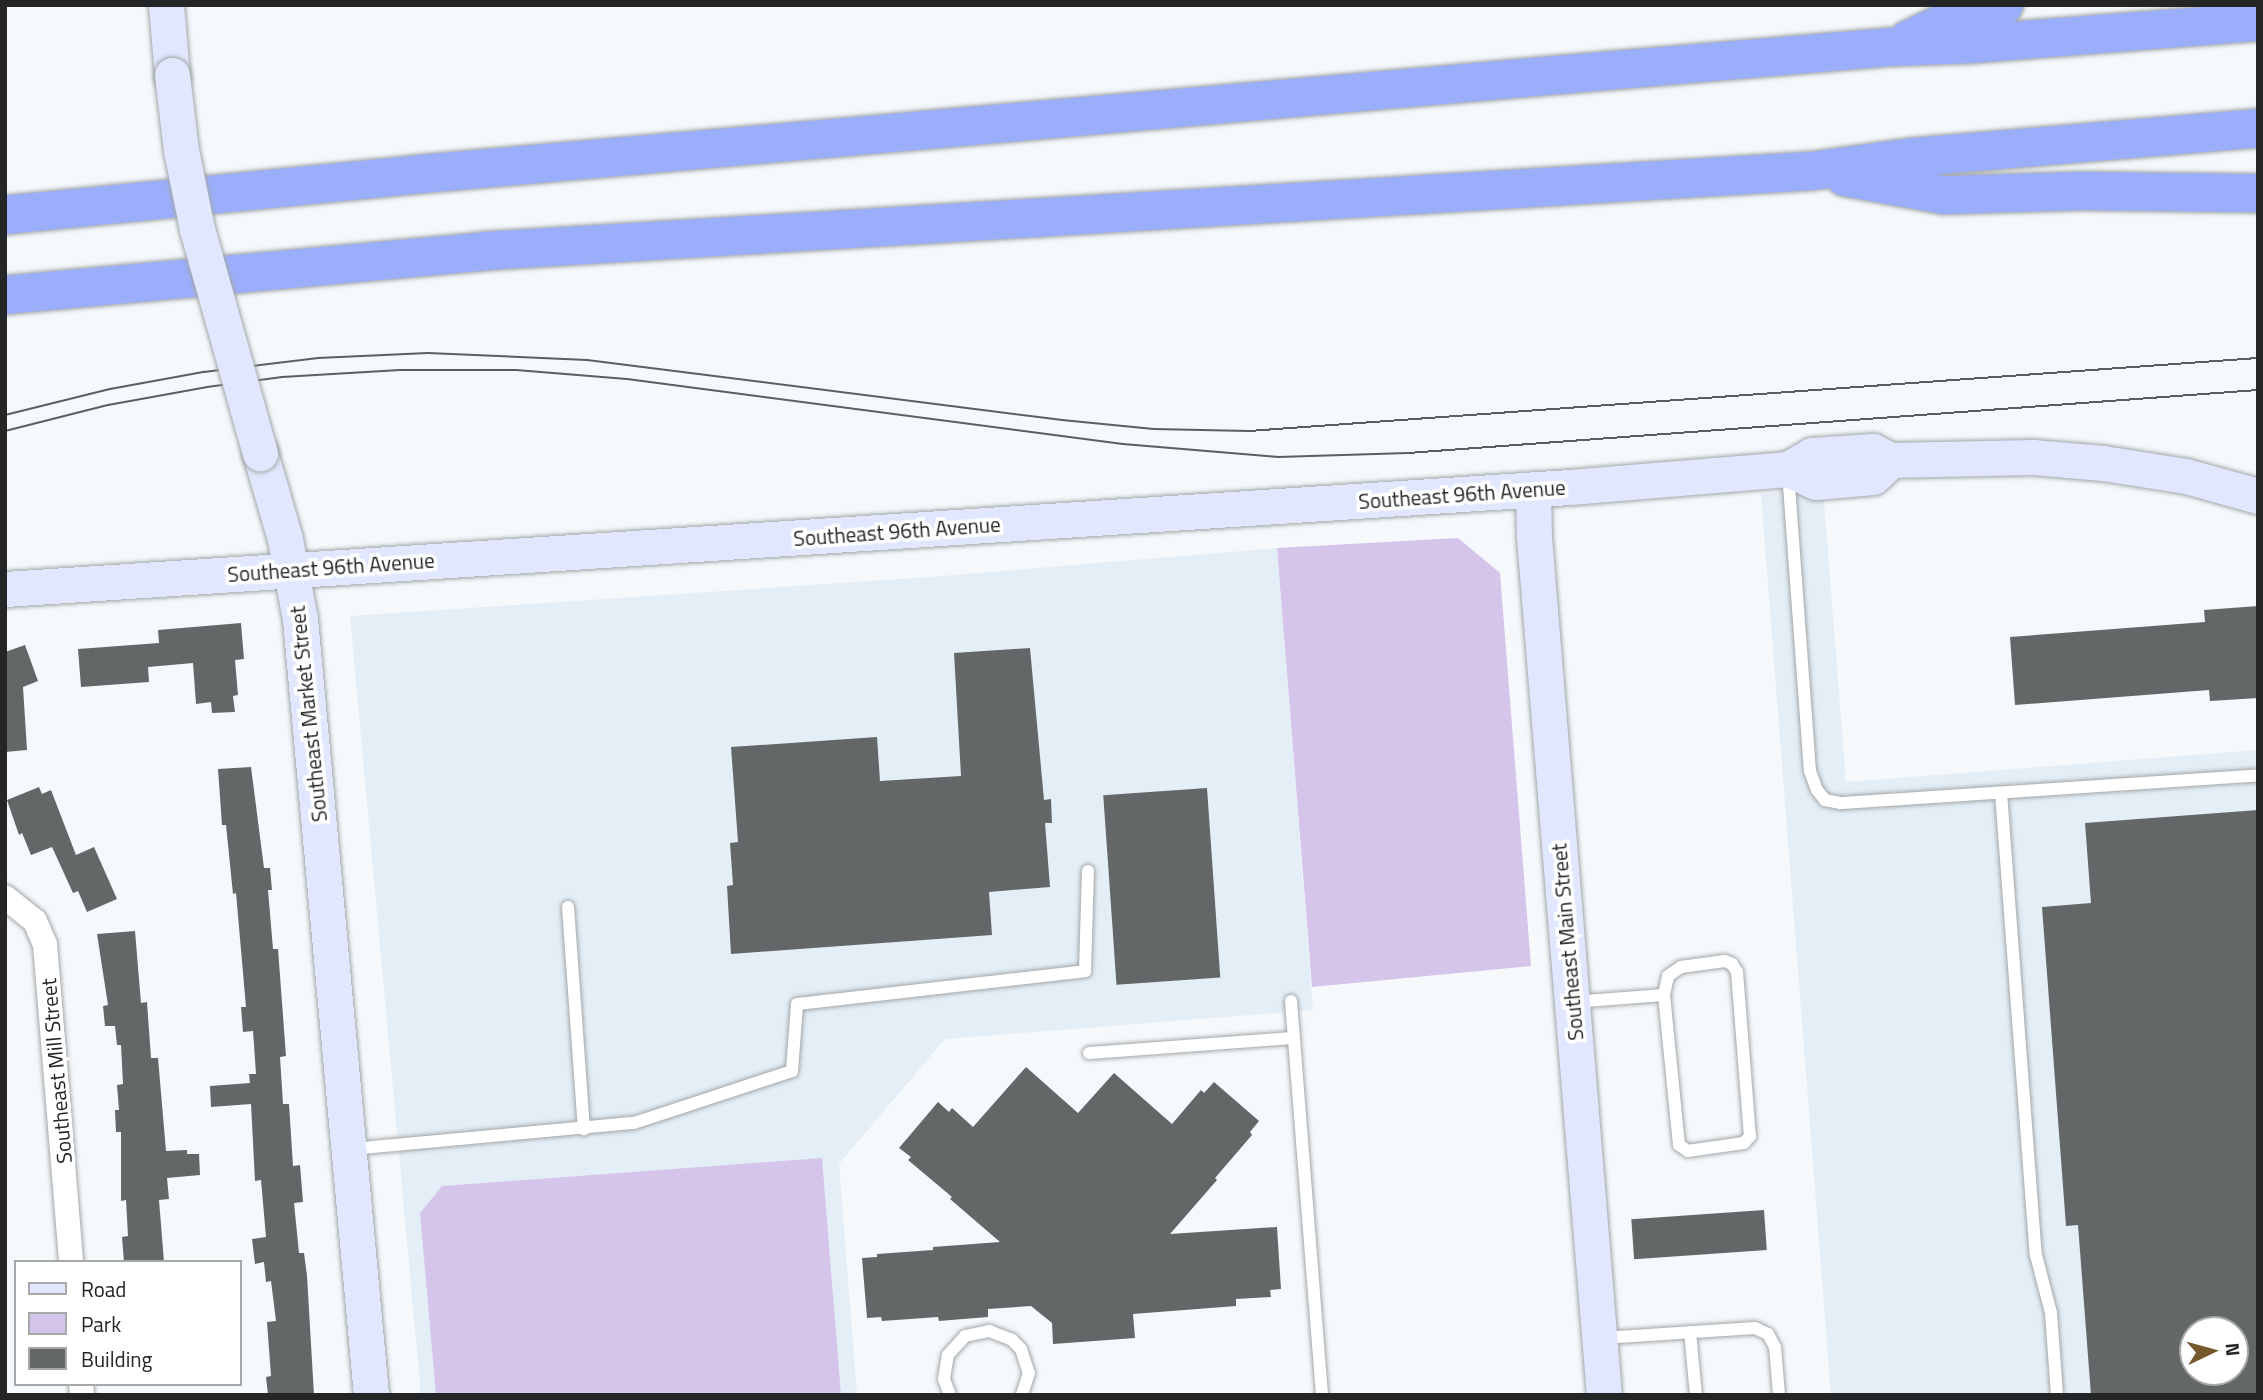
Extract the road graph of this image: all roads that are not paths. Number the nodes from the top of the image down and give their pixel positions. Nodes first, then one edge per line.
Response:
1 (166, 5) edge
2 (2004, 5) edge
3 (2258, 22) edge
4 (1892, 47) junction
5 (2258, 128) edge
6 (1811, 171) junction
7 (2258, 193) edge
8 (5, 215) edge
9 (5, 295) edge
10 (1787, 468) junction
11 (1533, 489) junction
12 (2258, 496) edge
13 (292, 569) junction
14 (5, 589) edge
15 (2258, 775) edge
16 (2001, 793) junction
17 (1088, 870) dead end
18 (5, 897) edge
19 (568, 907) dead end
20 (1664, 995) junction
21 (1291, 1001) dead end
22 (1572, 1002) junction
23 (1293, 1038) junction
24 (1089, 1053) dead end
25 (584, 1129) junction
26 (348, 1150) junction
27 (71, 1260) edge
28 (1690, 1332) junction
29 (1599, 1338) junction
30 (371, 1395) edge
31 (950, 1395) edge
32 (1022, 1395) edge
33 (1322, 1395) edge
34 (1604, 1395) edge
35 (1696, 1395) edge
36 (1779, 1395) edge
37 (2057, 1395) edge

1 - 13 street, Southeast Market Street, bridge
2 - 4 highway
3 - 4 highway
4 - 8 highway
5 - 6 highway
6 - 7 highway
6 - 9 highway
10 - 11 street, Southeast 96th Avenue
10 - 12 street, Southeast 96th Avenue
10 - 16 lane
11 - 13 street, Southeast 96th Avenue
11 - 22 street, Southeast Main Street
13 - 14 street, Southeast 96th Avenue
13 - 26 street, Southeast Market Street
15 - 16 lane
16 - 37 lane
17 - 25 lane
18 - 27 street, Southeast Mill Street
19 - 25 lane
20 - 20 lane
20 - 22 lane
21 - 23 lane
22 - 29 street, Southeast Main Street
23 - 24 lane
23 - 33 lane
25 - 26 lane
26 - 30 street, Southeast Market Street
28 - 29 lane
28 - 35 lane
28 - 36 lane
29 - 34 street, Southeast Main Street
31 - 32 lane

